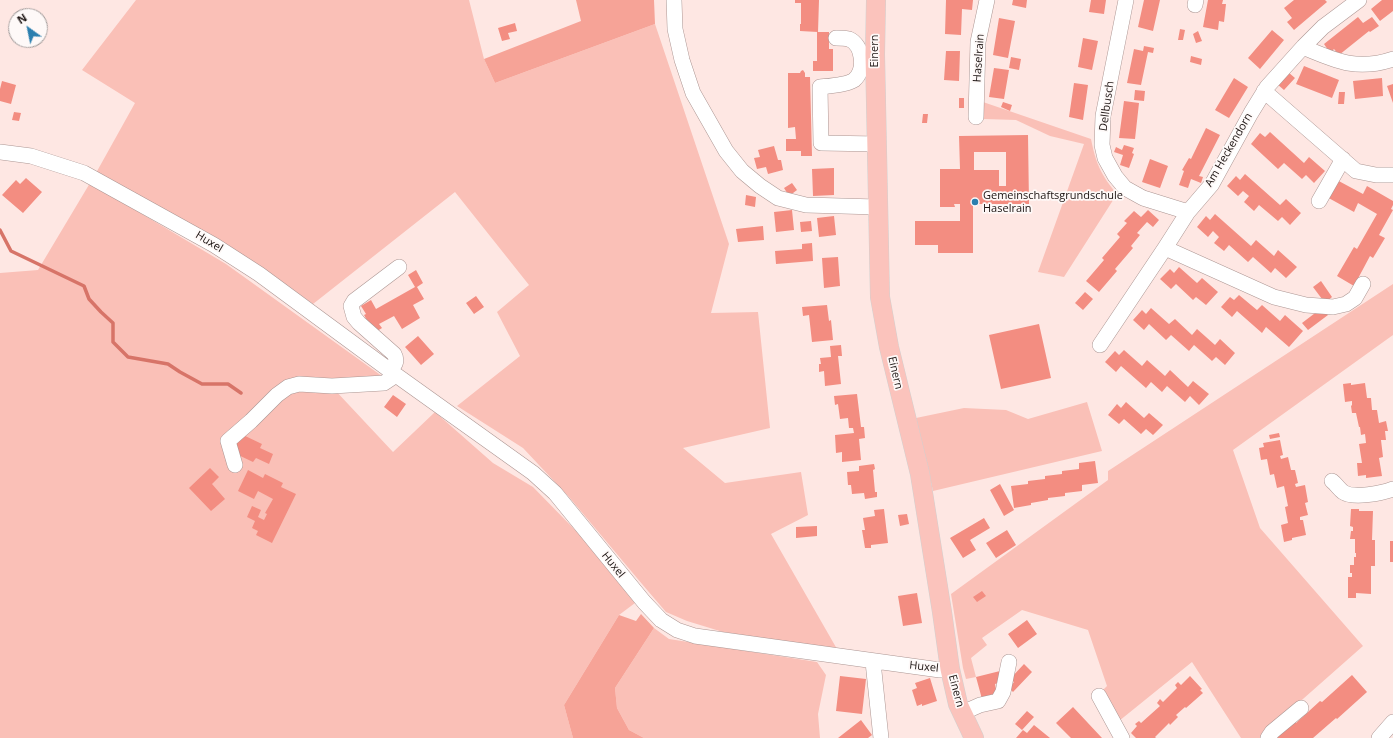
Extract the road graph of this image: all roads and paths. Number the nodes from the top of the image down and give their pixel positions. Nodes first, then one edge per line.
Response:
1 (674, 0) edge
2 (876, 0) edge
3 (988, 0) edge
4 (1126, 0) edge
5 (1359, 0) edge
6 (836, 38) dead end
7 (1302, 47) junction
8 (1393, 59) edge
9 (1264, 91) junction
10 (976, 117) dead end
11 (877, 144) junction
12 (0, 152) edge
13 (1343, 159) junction
14 (1393, 175) edge
15 (1319, 201) dead end
16 (877, 207) junction
17 (1188, 212) junction
18 (1165, 248) junction
19 (399, 267) dead end
20 (1363, 284) dead end
21 (1100, 345) dead end
22 (393, 373) junction
23 (235, 465) dead end
24 (1332, 481) dead end
25 (1393, 489) edge
26 (873, 662) junction
27 (1009, 662) dead end
28 (950, 669) junction
29 (1099, 696) dead end
30 (1301, 708) dead end
31 (962, 713) junction
32 (1393, 722) edge
33 (881, 738) edge
34 (974, 738) edge
35 (1122, 738) edge
36 (1268, 738) edge
37 (1379, 738) edge

1 - 16 street
2 - 11 main road, Einern
3 - 10 street, Haselrain
4 - 17 street, Dellbusch
5 - 7 street, Am Heckendorn
6 - 11 street
7 - 8 street
7 - 9 street, Am Heckendorn
9 - 13 street
9 - 17 street, Am Heckendorn
11 - 16 main road, Einern
12 - 22 street, Huxel
13 - 14 street
13 - 15 street
16 - 28 main road, Einern
17 - 18 street, Am Heckendorn
18 - 20 street
18 - 21 street, Am Heckendorn
19 - 22 street
22 - 23 street
22 - 26 street, Huxel
24 - 25 street
26 - 28 street, Huxel
26 - 33 street
27 - 31 street
28 - 31 main road, Einern
29 - 35 street
30 - 36 street
31 - 34 main road, Einern
32 - 37 street

